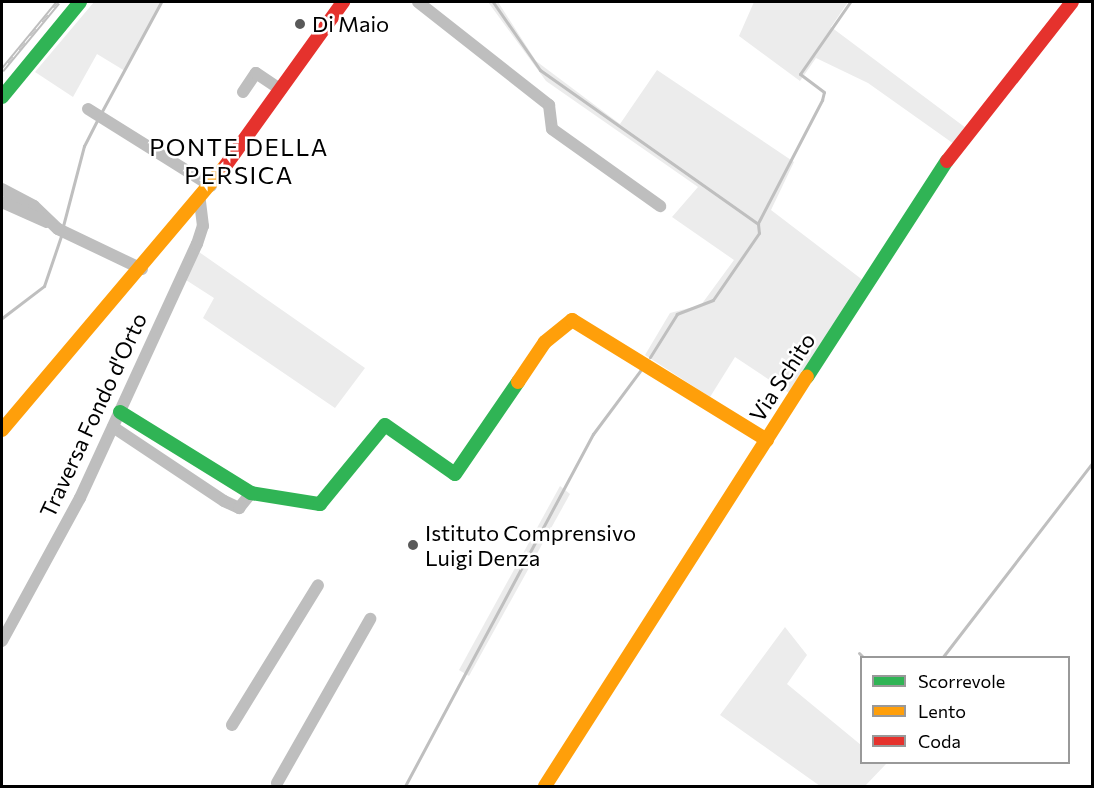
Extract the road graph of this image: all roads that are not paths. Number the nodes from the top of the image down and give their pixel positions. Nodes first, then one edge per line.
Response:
1 (81, 2) edge
2 (343, 2) edge
3 (418, 2) edge
4 (1072, 2) edge
5 (281, 90) junction
6 (243, 93) dead end
7 (2, 97) edge
8 (88, 109) dead end
9 (211, 186) junction
10 (2, 189) edge
11 (200, 200) junction
12 (2, 202) edge
13 (660, 206) dead end
14 (47, 222) junction
15 (142, 269) junction
16 (120, 412) junction
17 (113, 428) junction
18 (2, 430) edge
19 (767, 440) junction
20 (251, 493) junction
21 (318, 585) dead end
22 (370, 619) dead end
23 (2, 640) edge
24 (232, 724) dead end
25 (277, 783) dead end
26 (545, 786) edge

1 - 7 main road
2 - 5 main road
3 - 13 street
4 - 19 main road, Via Schito
5 - 6 street
5 - 9 main road
8 - 9 street
9 - 11 main road
10 - 14 street
11 - 15 main road
11 - 16 street, Traversa Fondo d'Orto
12 - 14 street
14 - 15 street
15 - 18 main road
16 - 17 street, Traversa Fondo d'Orto
16 - 20 main road
17 - 20 street
17 - 23 street, Traversa Fondo d'Orto
19 - 20 main road
19 - 26 main road, Via Schito
21 - 24 street
22 - 25 street

